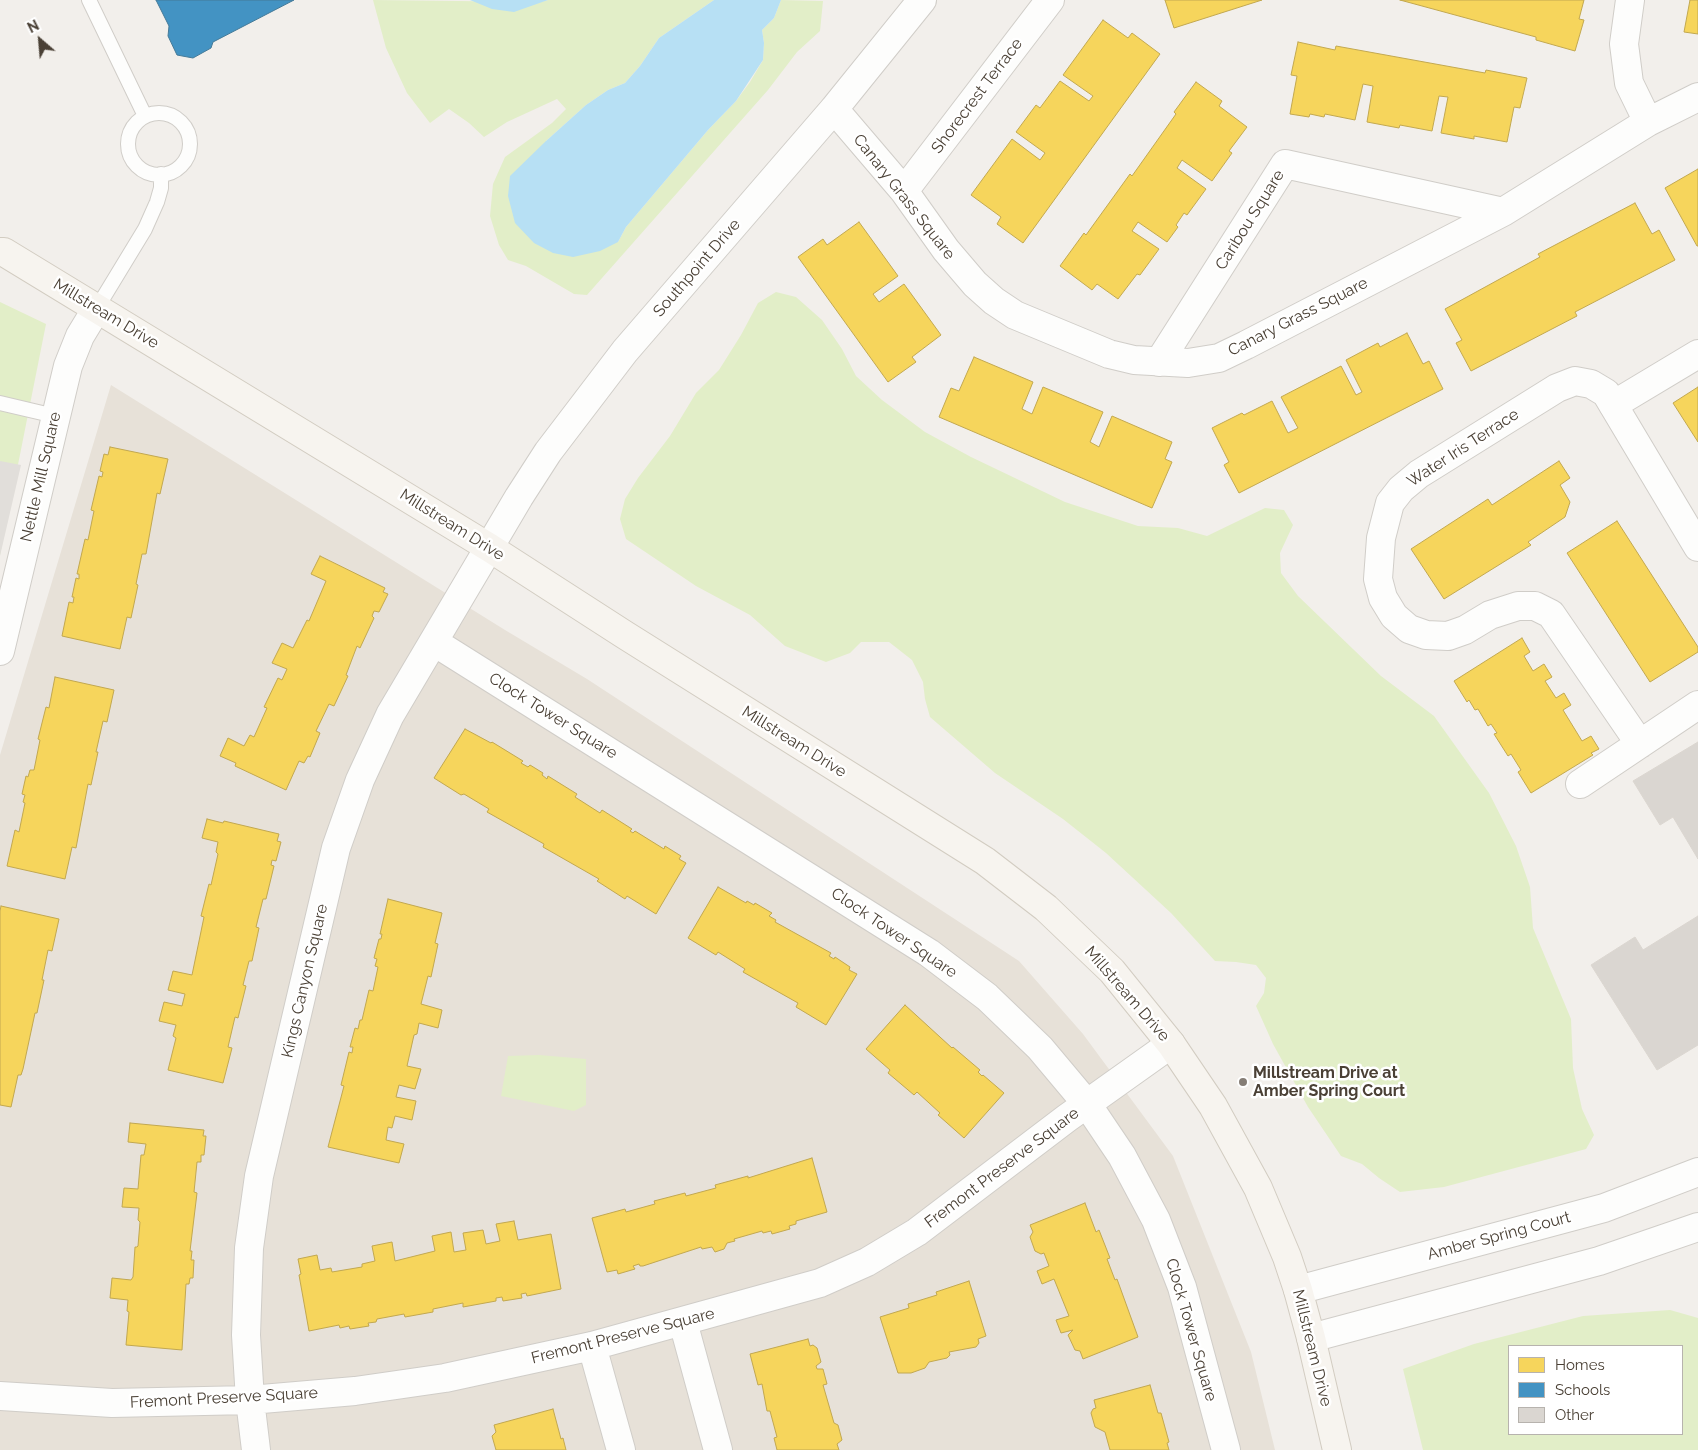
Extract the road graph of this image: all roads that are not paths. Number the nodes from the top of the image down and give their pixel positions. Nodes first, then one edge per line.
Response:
1 (89, 0) edge
2 (922, 0) edge
3 (1050, 0) edge
4 (1630, 0) edge
5 (1698, 97) edge
6 (834, 109) junction
7 (145, 116) junction
8 (1648, 122) junction
9 (161, 174) junction
10 (904, 191) junction
11 (1503, 212) junction
12 (1, 248) edge
13 (97, 308) junction
14 (1698, 354) edge
15 (1159, 362) junction
16 (0, 403) edge
17 (1613, 405) junction
18 (55, 416) junction
19 (1698, 547) edge
20 (490, 548) junction
21 (434, 642) junction
22 (0, 651) edge
23 (1698, 705) edge
24 (1640, 744) junction
25 (1580, 784) dead end
26 (1171, 1044) junction
27 (1087, 1104) junction
28 (1698, 1172) edge
29 (1698, 1227) edge
30 (1298, 1290) junction
31 (683, 1322) junction
32 (1311, 1338) junction
33 (592, 1346) junction
34 (0, 1396) edge
35 (250, 1400) junction
36 (256, 1450) edge
37 (621, 1450) edge
38 (718, 1450) edge
39 (1226, 1450) edge
40 (1337, 1450) edge

1 - 7 lane
2 - 6 street, Southpoint Drive
3 - 10 street, Shorecrest Terrace
4 - 8 street
5 - 8 street, Canary Grass Square
6 - 10 street, Canary Grass Square
6 - 20 street, Southpoint Drive
7 - 9 lane
7 - 9 lane
8 - 11 street, Canary Grass Square
9 - 13 lane
10 - 15 street, Canary Grass Square
11 - 15 street, Canary Grass Square
11 - 15 street, Caribou Square
12 - 13 street, Millstream Drive
13 - 18 street, Nettle Mill Square
13 - 20 street, Millstream Drive
14 - 17 street
16 - 18 lane
17 - 19 street
17 - 24 street, Water Iris Terrace
18 - 22 street, Nettle Mill Square
20 - 21 street, Kings Canyon Square
20 - 26 street, Millstream Drive
21 - 27 street, Clock Tower Square
21 - 35 street, Kings Canyon Square
23 - 24 street
24 - 25 street
26 - 27 street, Fremont Preserve Square
26 - 30 street, Millstream Drive
27 - 31 street, Fremont Preserve Square
27 - 39 street, Clock Tower Square
28 - 30 street, Amber Spring Court
29 - 32 street
30 - 32 street, Millstream Drive
31 - 33 street, Fremont Preserve Square
31 - 38 street
32 - 40 street, Millstream Drive
33 - 35 street, Fremont Preserve Square
33 - 37 street
34 - 35 street, Fremont Preserve Square
35 - 36 street, Kings Canyon Square

